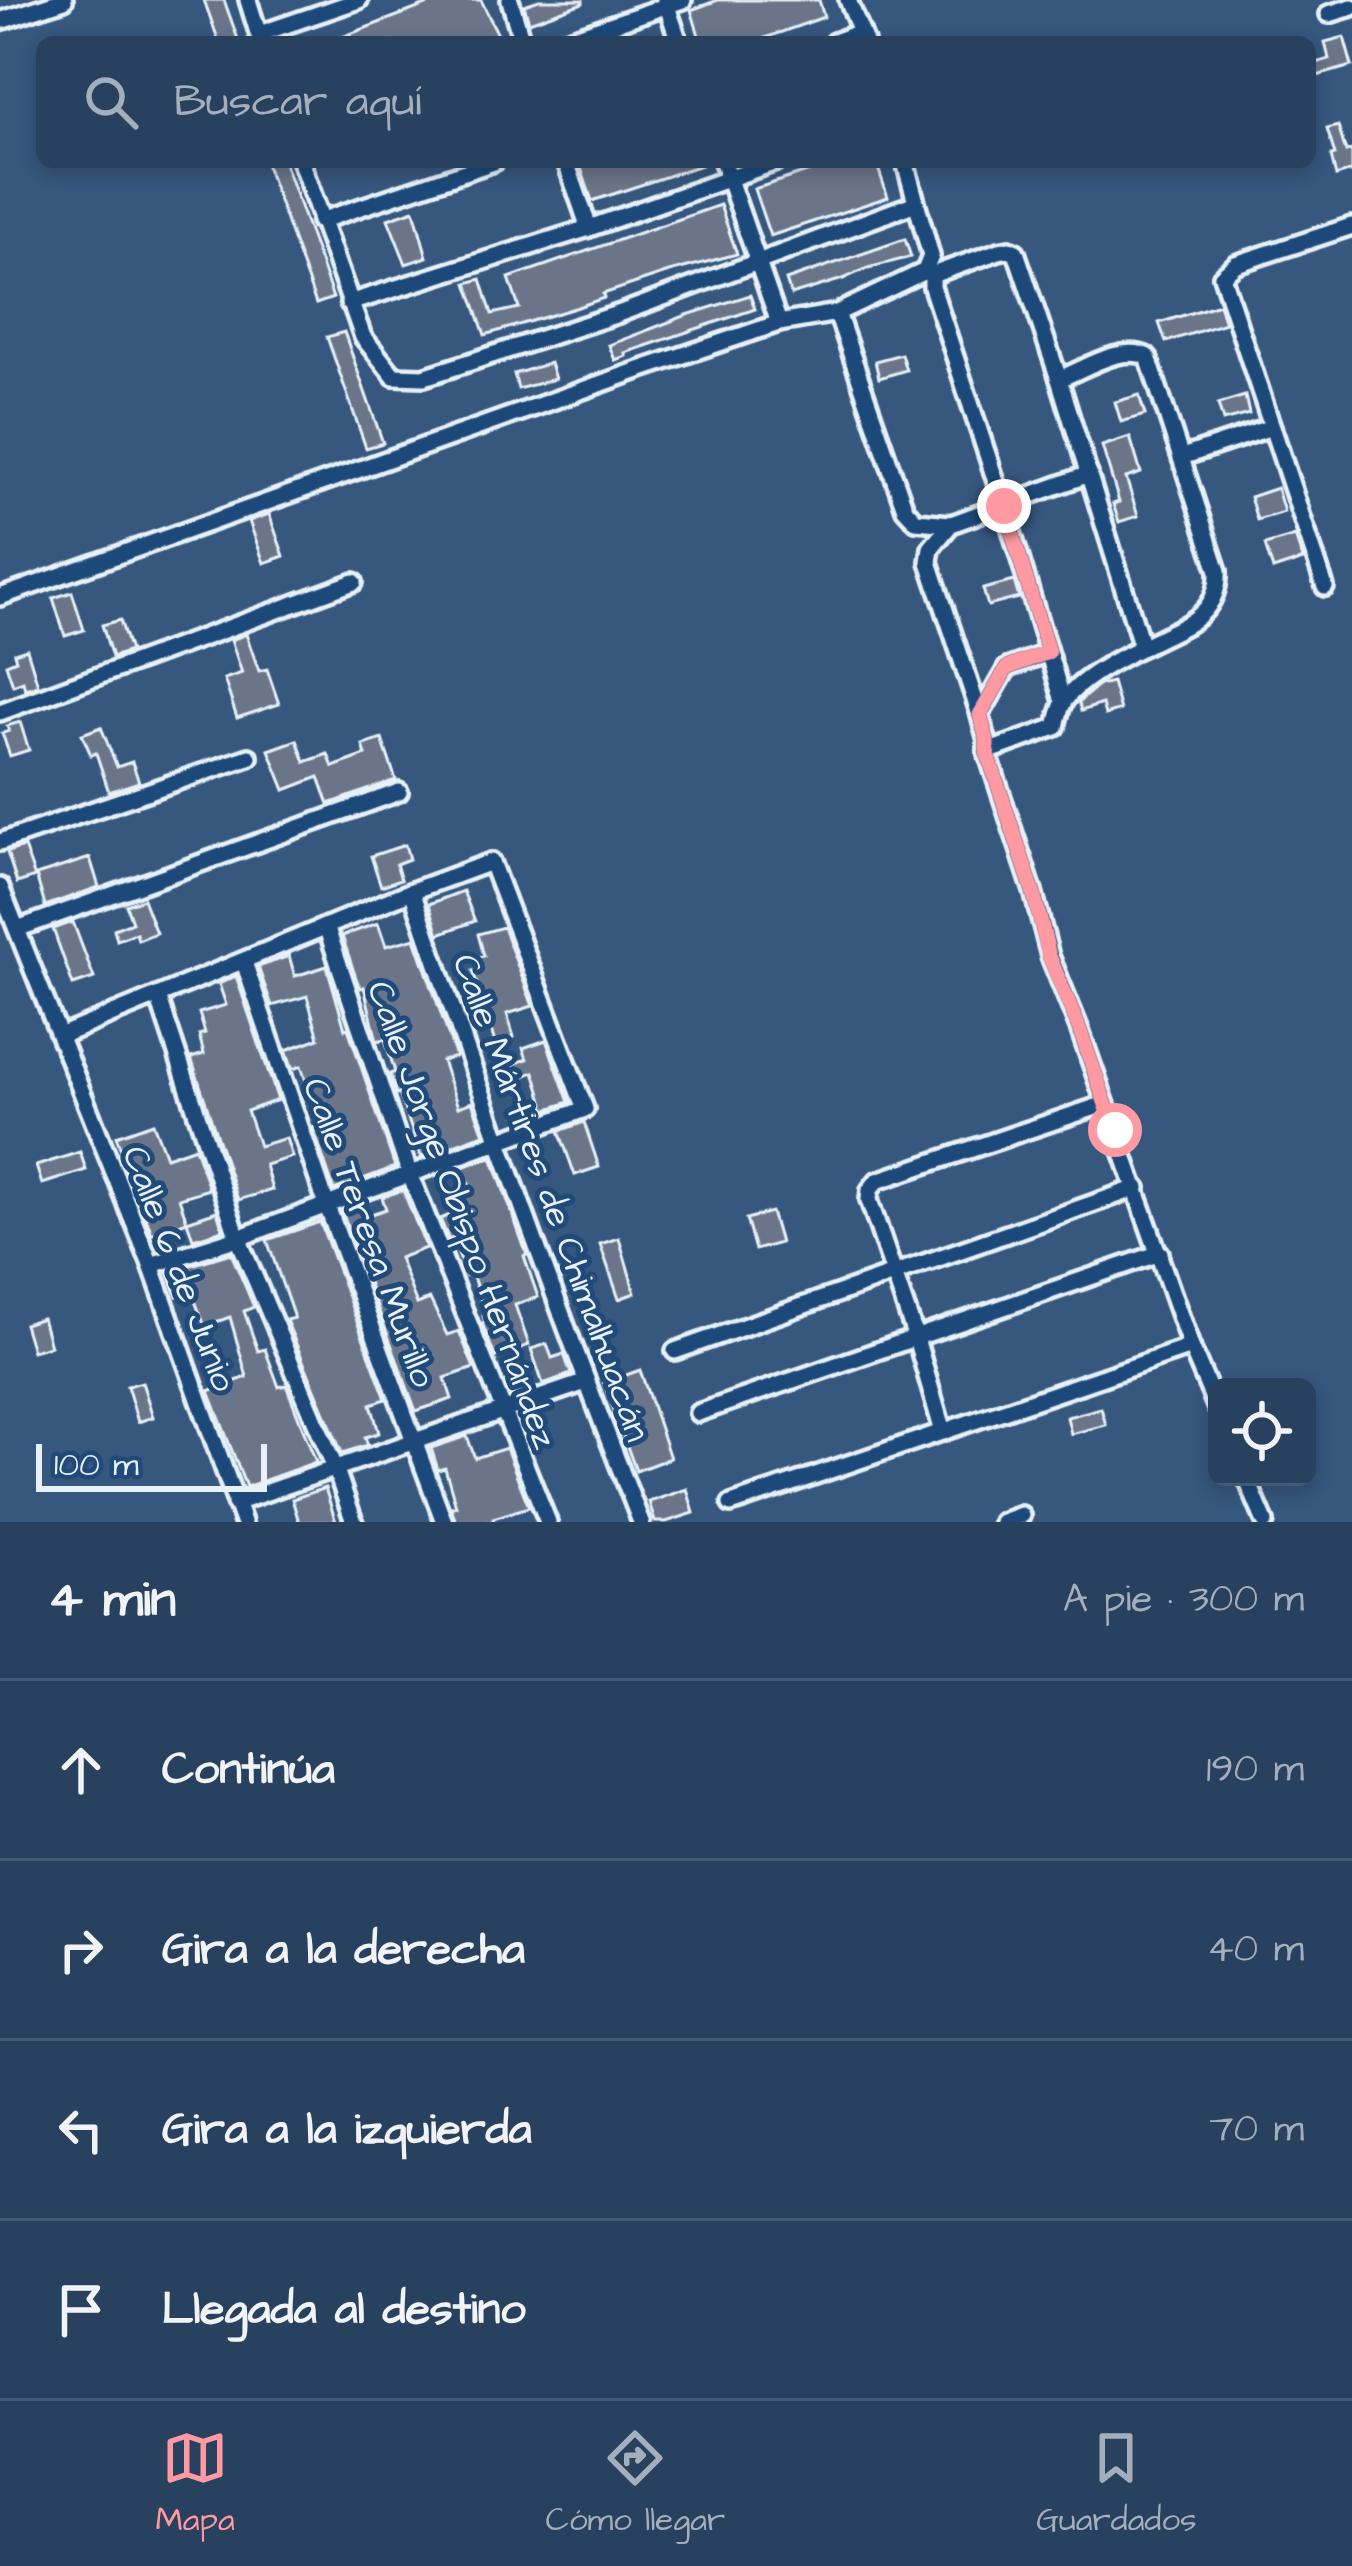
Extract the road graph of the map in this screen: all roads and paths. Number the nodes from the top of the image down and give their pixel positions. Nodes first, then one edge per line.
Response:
1 (64, 0) edge
2 (248, 0) edge
3 (359, 0) edge
4 (510, 0) edge
5 (848, 0) edge
6 (672, 2) edge
7 (1352, 7) edge
8 (1329, 14) dead end
9 (0, 21) edge
10 (259, 36) edge
11 (265, 36) edge
12 (520, 36) edge
13 (577, 36) edge
14 (678, 36) edge
15 (863, 36) edge
16 (303, 168) edge
17 (476, 168) edge
18 (568, 168) edge
19 (907, 168) edge
20 (726, 170) edge
21 (916, 203) junction
22 (320, 221) junction
23 (1352, 226) edge
24 (589, 228) junction
25 (758, 261) junction
26 (929, 273) junction
27 (350, 303) junction
28 (837, 313) junction
29 (779, 323) junction
30 (1060, 380) junction
31 (1272, 427) junction
32 (1183, 457) junction
33 (1089, 474) junction
34 (1004, 506) junction
35 (951, 524) junction
36 (354, 582) dead end
37 (1325, 587) dead end
38 (0, 598) edge
39 (1142, 647) junction
40 (1048, 652) junction
41 (1064, 701) junction
42 (0, 712) edge
43 (980, 715) junction
44 (987, 752) junction
45 (249, 757) dead end
46 (399, 792) dead end
47 (0, 842) edge
48 (0, 887) edge
49 (412, 891) junction
50 (326, 926) junction
51 (17, 929) junction
52 (244, 962) junction
53 (158, 996) junction
54 (60, 1036) junction
55 (1105, 1104) junction
56 (498, 1142) junction
57 (410, 1175) junction
58 (1137, 1188) junction
59 (327, 1206) junction
60 (238, 1238) junction
61 (1160, 1253) junction
62 (151, 1264) junction
63 (892, 1273) junction
64 (916, 1338) junction
65 (1191, 1347) junction
66 (674, 1351) dead end
67 (586, 1382) junction
68 (1208, 1387) edge
69 (504, 1409) junction
70 (698, 1413) dead end
71 (944, 1432) junction
72 (415, 1443) junction
73 (336, 1470) junction
74 (1250, 1486) edge
75 (235, 1503) junction
76 (731, 1504) dead end
77 (1022, 1515) dead end
78 (243, 1522) edge
79 (353, 1522) edge
80 (444, 1522) edge
81 (548, 1522) edge
82 (641, 1522) edge
83 (1002, 1522) edge
84 (1265, 1522) edge

1 - 9 street
2 - 10 street
3 - 11 street
4 - 12 street
5 - 15 street
6 - 13 street
6 - 14 street
7 - 8 street
16 - 22 street
17 - 22 street
18 - 24 street
19 - 21 street
20 - 24 street
20 - 25 street
21 - 25 street
21 - 26 street
22 - 27 street
23 - 31 street
24 - 27 street
25 - 27 street
25 - 29 street
26 - 28 street
26 - 30 street
26 - 34 street
28 - 29 street
28 - 35 street
29 - 38 street
30 - 32 street
30 - 33 street
31 - 32 street
31 - 37 street
32 - 39 street
33 - 34 street
33 - 39 street
34 - 35 street
34 - 40 street
35 - 43 street
36 - 42 street
39 - 41 street
40 - 41 street
40 - 43 street
41 - 44 street
43 - 44 street
44 - 55 street
45 - 47 street
46 - 51 street
48 - 51 street, Calle 6 de Junio
49 - 50 street
49 - 56 street, Calle Mártires de Chimalhuacán
49 - 56 street
50 - 52 street
50 - 57 street, Calle Jorge Obispo Hernández
51 - 54 street, Calle 6 de Junio
52 - 53 street
52 - 59 street, Calle Teresa Murillo
53 - 54 street
53 - 60 street
54 - 62 street, Calle 6 de Junio
55 - 58 street
55 - 63 street
56 - 57 street
56 - 67 street, Calle Mártires de Chimalhuacán
57 - 59 street
57 - 69 street, Calle Jorge Obispo Hernández
58 - 61 street
58 - 63 street
59 - 60 street
59 - 72 street, Calle Teresa Murillo
60 - 62 street
60 - 73 street
61 - 64 street
61 - 65 street
62 - 75 street, Calle 6 de Junio
63 - 64 street
63 - 66 street
64 - 70 street
64 - 71 street
65 - 68 street
65 - 71 street
67 - 69 street
67 - 82 street, Calle Mártires de Chimalhuacán
69 - 72 street
69 - 81 street, Calle Jorge Obispo Hernández
71 - 76 street
72 - 73 street
72 - 80 street, Calle Teresa Murillo
73 - 75 street
73 - 79 street
74 - 84 street
75 - 78 street, Calle 6 de Junio
77 - 83 street

